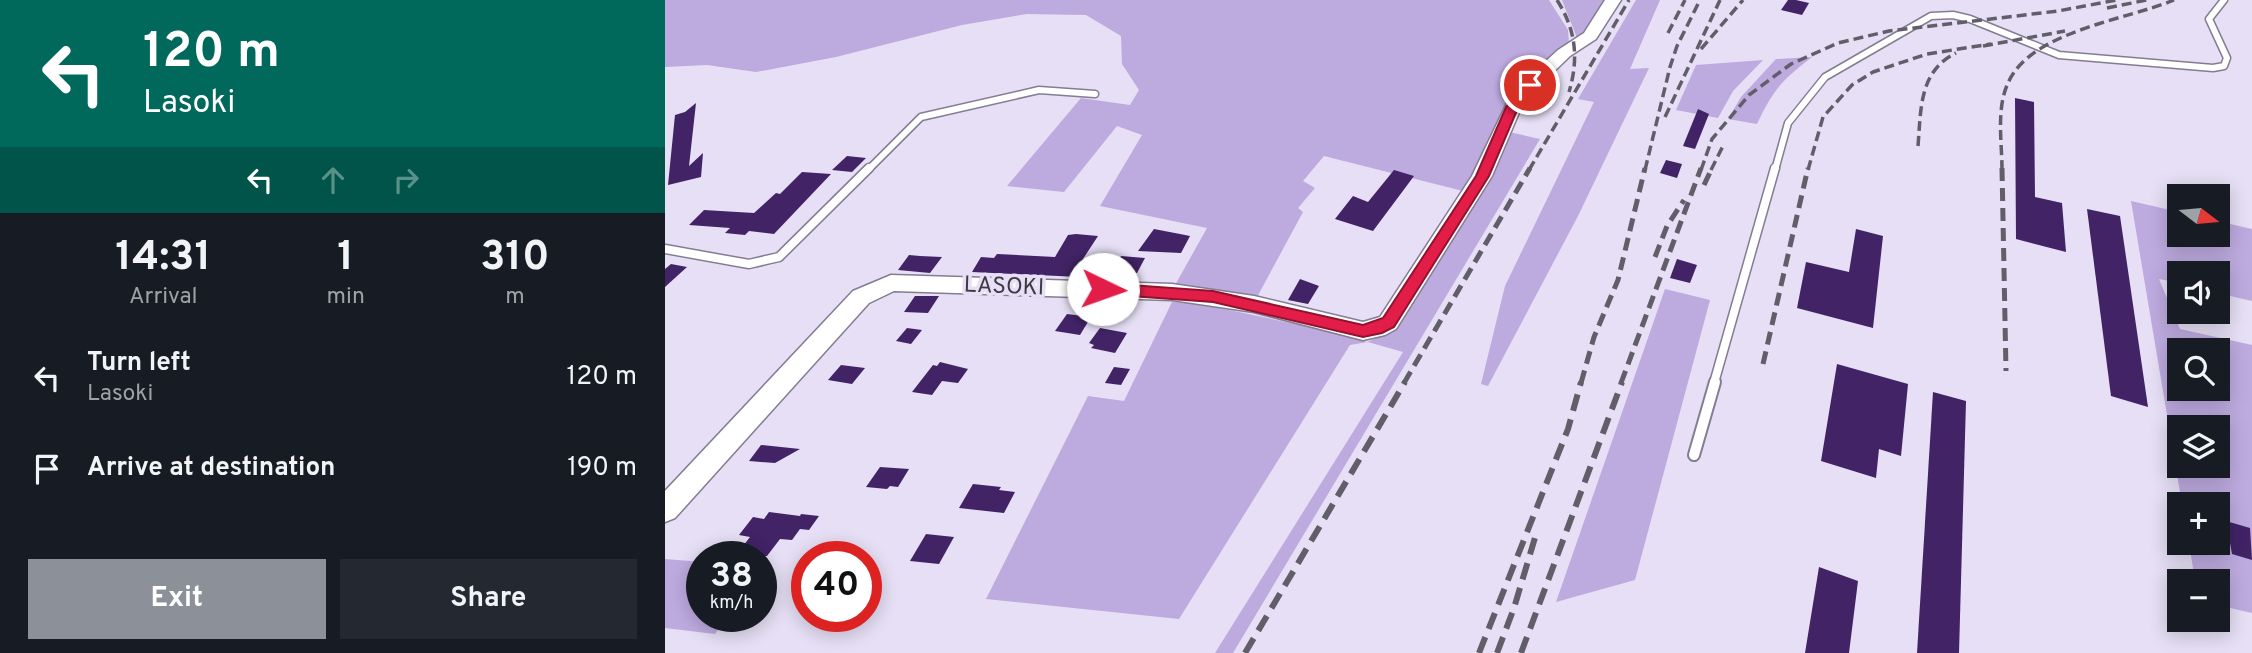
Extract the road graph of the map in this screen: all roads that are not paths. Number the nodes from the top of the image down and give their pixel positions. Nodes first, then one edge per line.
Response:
1 (1613, 0) edge
2 (2224, 0) edge
3 (1095, 94) dead end
4 (665, 249) edge
5 (1694, 455) dead end
6 (665, 510) edge

1 - 6 street, LASOKI
2 - 5 lane
3 - 4 lane

